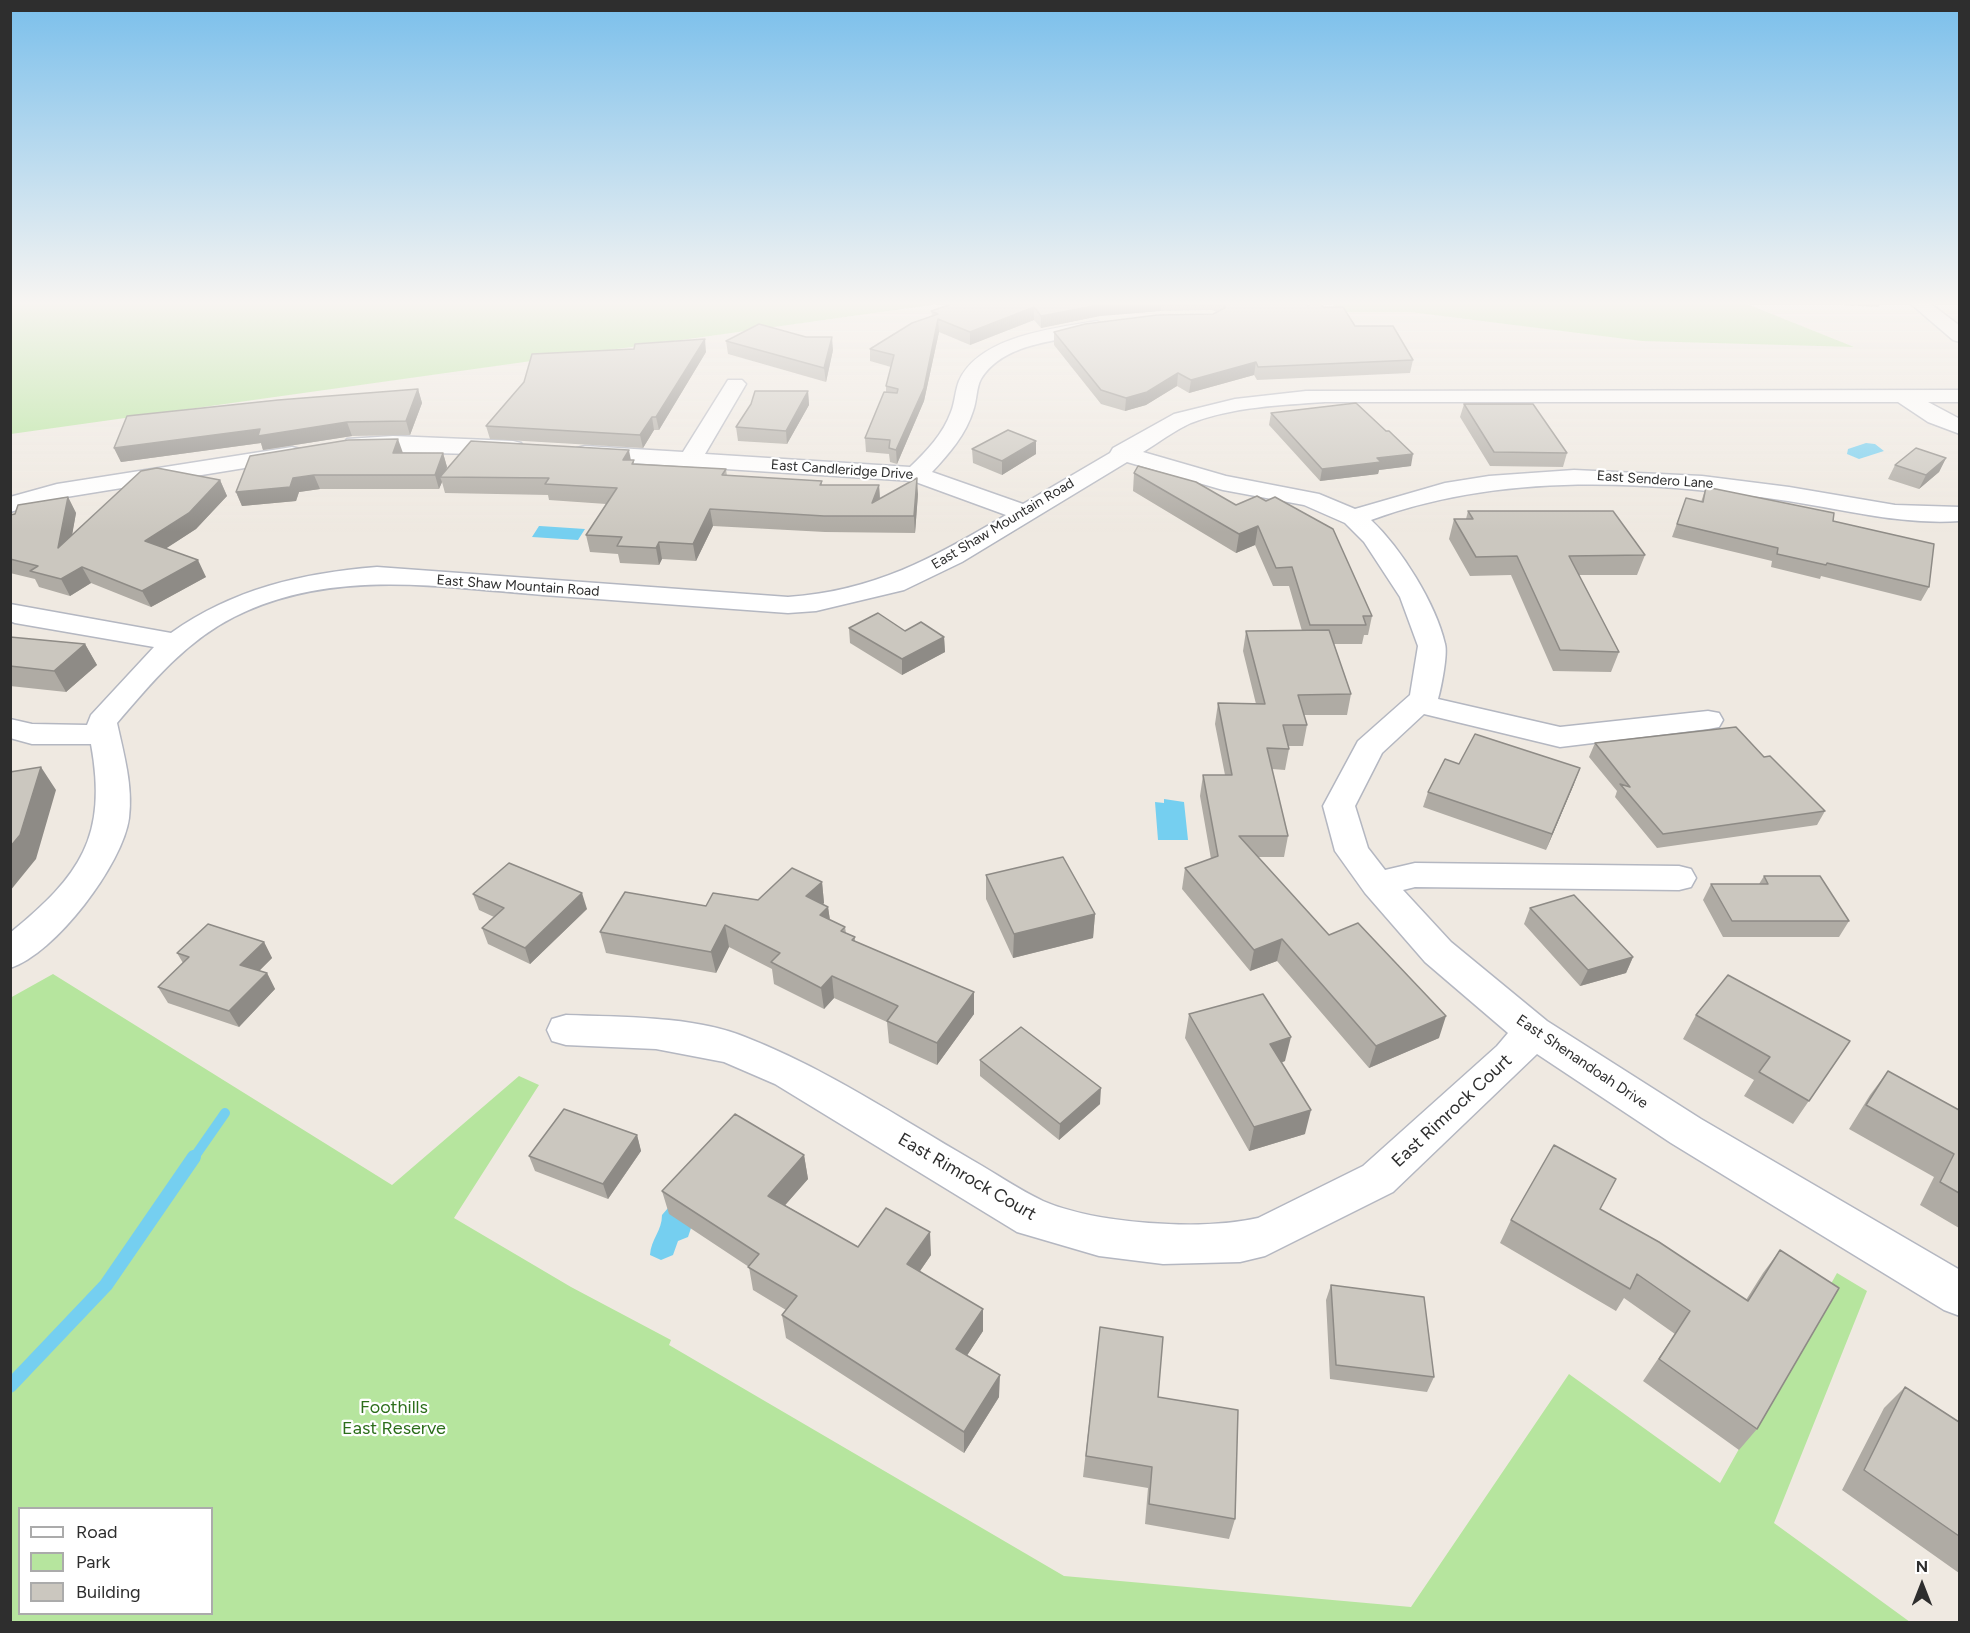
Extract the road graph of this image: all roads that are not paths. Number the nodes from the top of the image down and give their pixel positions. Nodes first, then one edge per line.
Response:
1 (971, 380) edge
2 (735, 384) dead end
3 (1959, 396) edge
4 (1906, 398) junction
5 (1959, 427) edge
6 (1121, 453) junction
7 (690, 459) junction
8 (916, 474) junction
9 (10, 505) edge
10 (1025, 513) junction
11 (1959, 514) edge
12 (1354, 518) junction
13 (10, 612) edge
14 (177, 643) junction
15 (1418, 704) junction
16 (1708, 720) dead end
17 (10, 728) edge
18 (103, 729) junction
19 (1679, 878) dead end
20 (1377, 884) junction
21 (10, 954) edge
22 (566, 1030) dead end
23 (1533, 1032) junction
24 (1959, 1295) edge

1 - 8 street
2 - 7 street
3 - 4 street, East Shaw Mountain Road
4 - 5 street
4 - 6 street, East Shaw Mountain Road
6 - 10 street, East Shaw Mountain Road
6 - 12 street, East Shenandoah Drive
7 - 8 street, East Candleridge Drive
7 - 9 street, East Candleridge Drive
8 - 10 street, East Candleridge Drive
10 - 14 street, East Shaw Mountain Road
11 - 12 street, East Sendero Lane
12 - 15 street, East Shenandoah Drive
13 - 14 street
14 - 18 street, East Shaw Mountain Road
15 - 16 street
15 - 20 street, East Shenandoah Drive
17 - 18 street
18 - 21 street
19 - 20 street
20 - 23 street, East Shenandoah Drive
22 - 23 street, East Rimrock Court
23 - 24 street, East Shenandoah Drive

